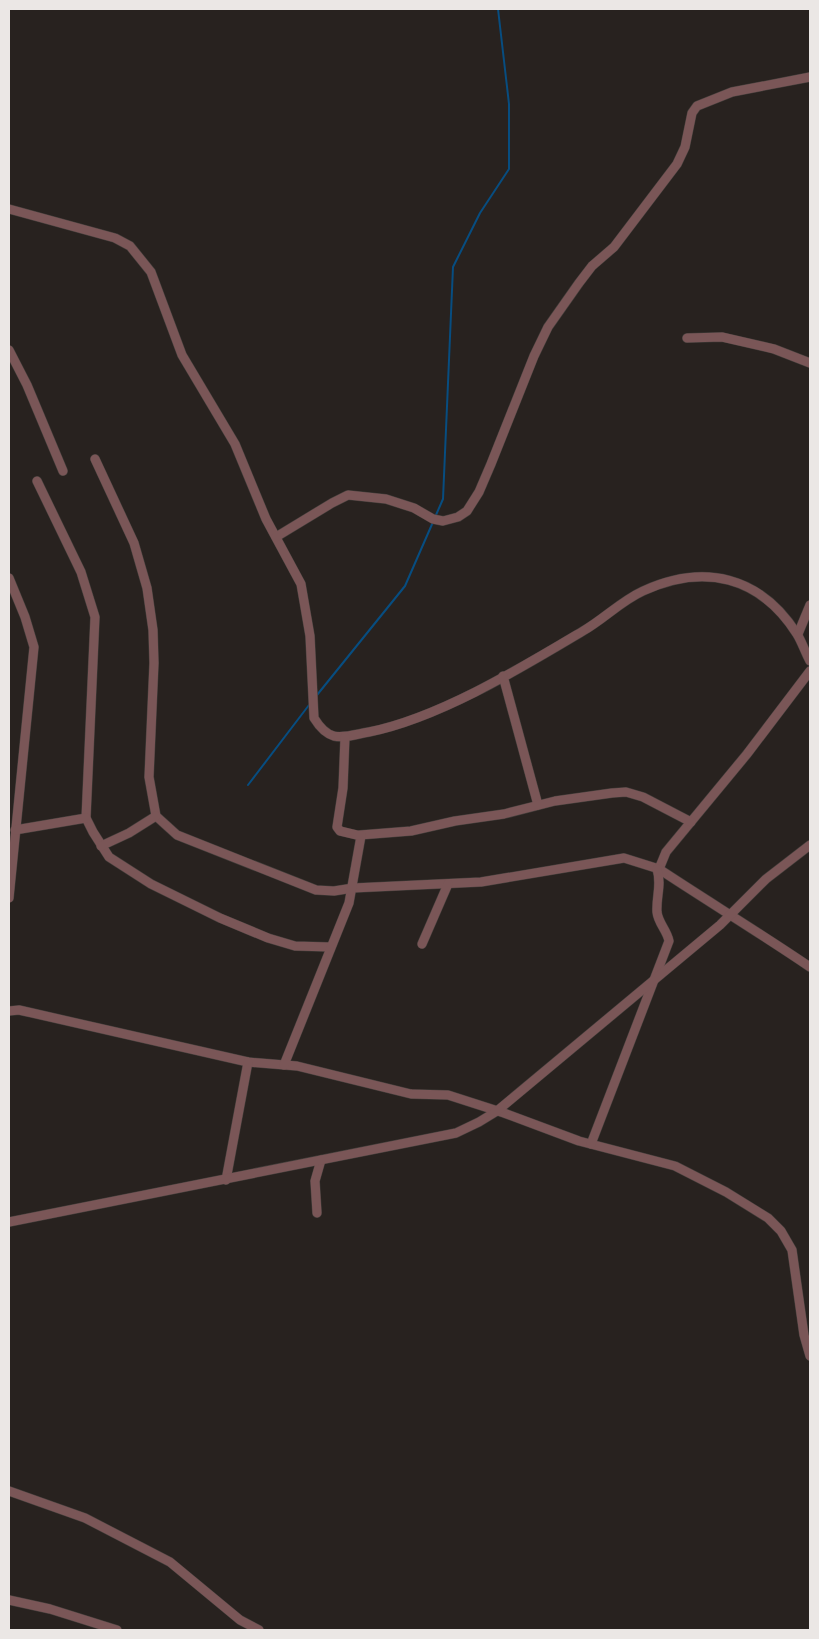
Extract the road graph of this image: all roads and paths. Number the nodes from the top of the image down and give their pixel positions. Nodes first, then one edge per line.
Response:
1 (810, 77) edge
2 (9, 209) edge
3 (687, 338) dead end
4 (9, 350) edge
5 (810, 363) edge
6 (94, 459) dead end
7 (63, 471) dead end
8 (37, 481) dead end
9 (276, 537) junction
10 (9, 578) edge
11 (810, 605) edge
12 (798, 634) junction
13 (810, 661) edge
14 (810, 671) edge
15 (503, 676) junction
16 (345, 737) junction
17 (538, 805) junction
18 (156, 816) junction
19 (86, 818) junction
20 (691, 822) junction
21 (15, 830) junction
22 (360, 835) junction
23 (810, 845) edge
24 (101, 846) junction
25 (658, 869) junction
26 (448, 884) junction
27 (353, 888) junction
28 (9, 898) edge
29 (731, 914) junction
30 (422, 944) dead end
31 (330, 947) junction
32 (810, 967) edge
33 (655, 978) junction
34 (9, 1011) edge
35 (248, 1062) junction
36 (284, 1065) junction
37 (497, 1111) junction
38 (591, 1144) junction
39 (321, 1160) junction
40 (226, 1180) junction
41 (317, 1213) dead end
42 (9, 1222) edge
43 (810, 1356) edge
44 (9, 1491) edge
45 (9, 1600) edge
46 (118, 1630) edge
47 (259, 1630) edge

1 - 9 street
2 - 9 street
3 - 5 street
4 - 7 street
6 - 18 street
8 - 19 street
9 - 16 street
10 - 21 street
11 - 12 street
12 - 13 street
12 - 15 street
14 - 20 street
15 - 16 street
15 - 17 street
16 - 22 street
17 - 20 street
17 - 22 street
18 - 24 street
18 - 27 street
19 - 21 street
19 - 24 street
20 - 25 street
21 - 28 street
22 - 27 street
23 - 29 street
24 - 31 street
25 - 26 street
25 - 29 street
25 - 33 street
26 - 27 street
26 - 30 street
27 - 31 street
29 - 32 street
29 - 33 street
31 - 36 street
33 - 37 street
33 - 38 street
34 - 35 street
35 - 36 street
35 - 40 street
36 - 37 street
37 - 38 street
37 - 39 street
38 - 43 street
39 - 40 street
39 - 41 street
40 - 42 street
44 - 47 street
45 - 46 street

